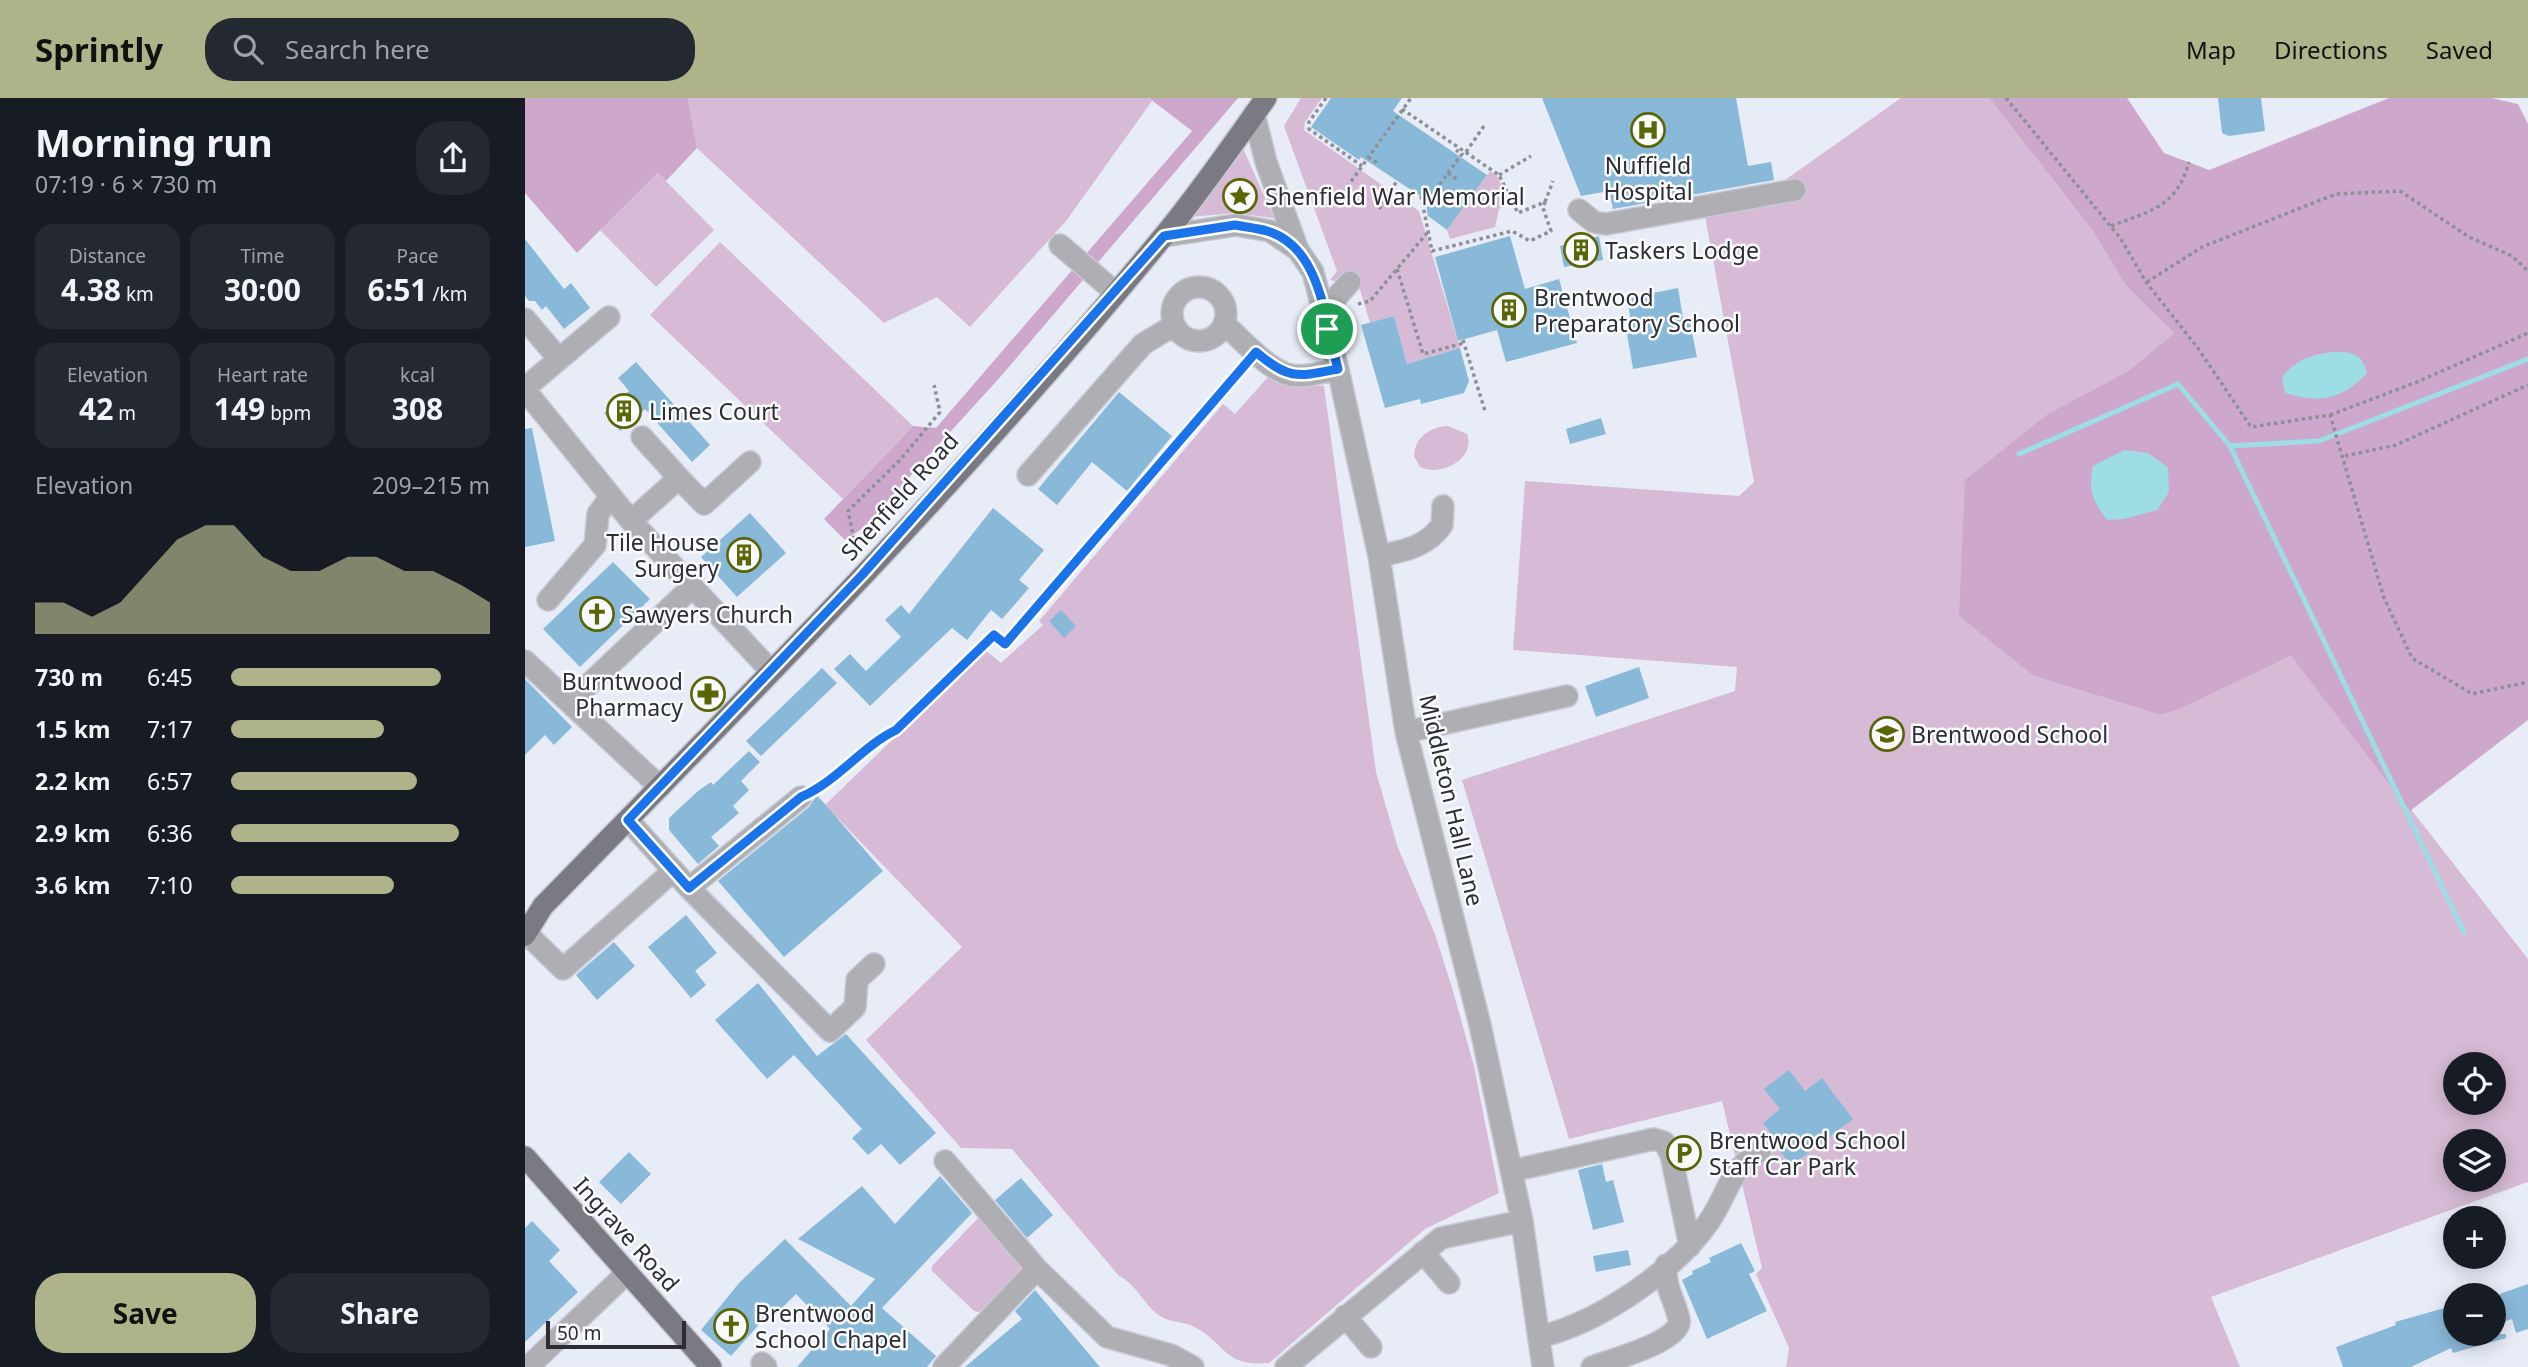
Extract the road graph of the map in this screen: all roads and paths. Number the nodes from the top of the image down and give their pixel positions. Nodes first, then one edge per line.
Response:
1 (1326, 98) edge
2 (1411, 98) edge
3 (2006, 98) edge
4 (1260, 106) edge
5 (1402, 109) junction
6 (1484, 126) dead end
7 (1456, 150) dead end
8 (1466, 152) junction
9 (1531, 156) dead end
10 (1368, 157) junction
11 (2189, 162) dead end
12 (1379, 164) dead end
13 (1362, 166) junction
14 (1448, 173) junction
15 (1499, 175) junction
16 (1458, 180) dead end
17 (1397, 181) dead end
18 (1553, 181) dead end
19 (1347, 187) dead end
20 (1795, 190) dead end
21 (1421, 196) dead end
22 (1545, 202) junction
23 (1424, 208) junction
24 (1379, 209) dead end
25 (1579, 210) dead end
26 (2111, 226) junction
27 (1429, 232) junction
28 (1164, 236) junction
29 (1060, 245) dead end
30 (1298, 250) junction
31 (1432, 251) junction
32 (1434, 257) dead end
33 (1397, 269) junction
34 (2528, 271) edge
35 (1350, 282) dead end
36 (2146, 282) junction
37 (1116, 293) junction
38 (1321, 304) junction
39 (1355, 305) dead end
40 (609, 317) dead end
41 (525, 319) edge
42 (1225, 325) junction
43 (1173, 326) junction
44 (2528, 332) edge
45 (1256, 352) junction
46 (559, 359) junction
47 (1338, 369) junction
48 (934, 385) dead end
49 (2528, 386) edge
50 (525, 389) edge
51 (1485, 411) dead end
52 (2330, 415) junction
53 (533, 416) edge
54 (642, 437) dead end
55 (2344, 456) junction
56 (750, 462) dead end
57 (1028, 475) dead end
58 (679, 478) junction
59 (611, 496) junction
60 (1443, 506) dead end
61 (631, 521) junction
62 (1379, 556) junction
63 (862, 575) junction
64 (691, 588) junction
65 (548, 600) dead end
66 (525, 662) edge
67 (771, 671) junction
68 (2528, 682) edge
69 (585, 688) dead end
70 (1567, 696) dead end
71 (1406, 732) junction
72 (660, 787) junction
73 (801, 797) joint
74 (628, 820) junction
75 (673, 871) junction
76 (689, 888) junction
77 (525, 930) edge
78 (874, 964) dead end
79 (1760, 1151) dead end
80 (945, 1161) dead end
81 (527, 1162) edge
82 (1511, 1171) junction
83 (1522, 1222) junction
84 (1690, 1246) junction
85 (1423, 1252) junction
86 (1666, 1265) junction
87 (1037, 1269) junction
88 (627, 1273) junction
89 (1449, 1283) dead end
90 (1345, 1315) junction
91 (1538, 1337) junction
92 (1371, 1347) dead end
93 (704, 1364) edge
94 (528, 1367) edge
95 (944, 1367) edge
96 (1193, 1367) edge
97 (1286, 1367) edge
98 (1543, 1367) edge
99 (1592, 1367) edge

1 - 13 path
2 - 5 path
3 - 26 path
4 - 28 main road, Shenfield Road
4 - 30 street, Middleton Hall Lane
5 - 8 path
5 - 10 path
6 - 8 path
7 - 14 path
8 - 15 path
9 - 15 path
10 - 12 path
10 - 13 path
11 - 26 path
13 - 19 path
14 - 16 path
14 - 23 path
15 - 22 path
17 - 24 path
18 - 22 path
20 - 25 street
21 - 23 path
22 - 31 path
23 - 27 path
26 - 36 path
27 - 31 path
27 - 33 path
28 - 30 street, Middleton Hall Lane
28 - 37 main road, Shenfield Road
29 - 37 street
30 - 38 street, Middleton Hall Lane
31 - 32 path
33 - 39 path
33 - 51 path
34 - 36 path
35 - 38 street
36 - 52 path
37 - 63 main road, Shenfield Road
38 - 47 street, Middleton Hall Lane
40 - 46 street
41 - 46 street
42 - 43 street
42 - 43 street
42 - 45 street
43 - 57 street
44 - 52 path
45 - 47 street
45 - 73 path
46 - 50 street
47 - 62 street, Middleton Hall Lane
48 - 63 path
49 - 55 path
50 - 53 street
52 - 55 path
53 - 59 street
54 - 58 street
55 - 68 path
56 - 58 street
58 - 61 street
59 - 61 street
59 - 65 street
60 - 62 street
61 - 64 street
62 - 71 street, Middleton Hall Lane
63 - 67 main road, Shenfield Road
64 - 67 street
64 - 69 street
66 - 72 street
67 - 72 main road, Shenfield Road
70 - 71 street
71 - 82 street, Middleton Hall Lane
72 - 74 main road, Shenfield Road
73 - 76 street
74 - 75 street
74 - 77 main road, Shenfield Road
75 - 76 street
75 - 77 street
76 - 78 street
79 - 84 street
80 - 87 street
81 - 88 main road, Ingrave Road
82 - 83 street, Middleton Hall Lane
82 - 84 street
83 - 85 street
83 - 91 street, Middleton Hall Lane
84 - 86 street
85 - 89 street
85 - 90 street
86 - 91 street
86 - 99 street
87 - 95 street
87 - 96 street
88 - 93 main road, Ingrave Road
88 - 94 street
90 - 92 street
90 - 97 street
91 - 98 street, Middleton Hall Lane

